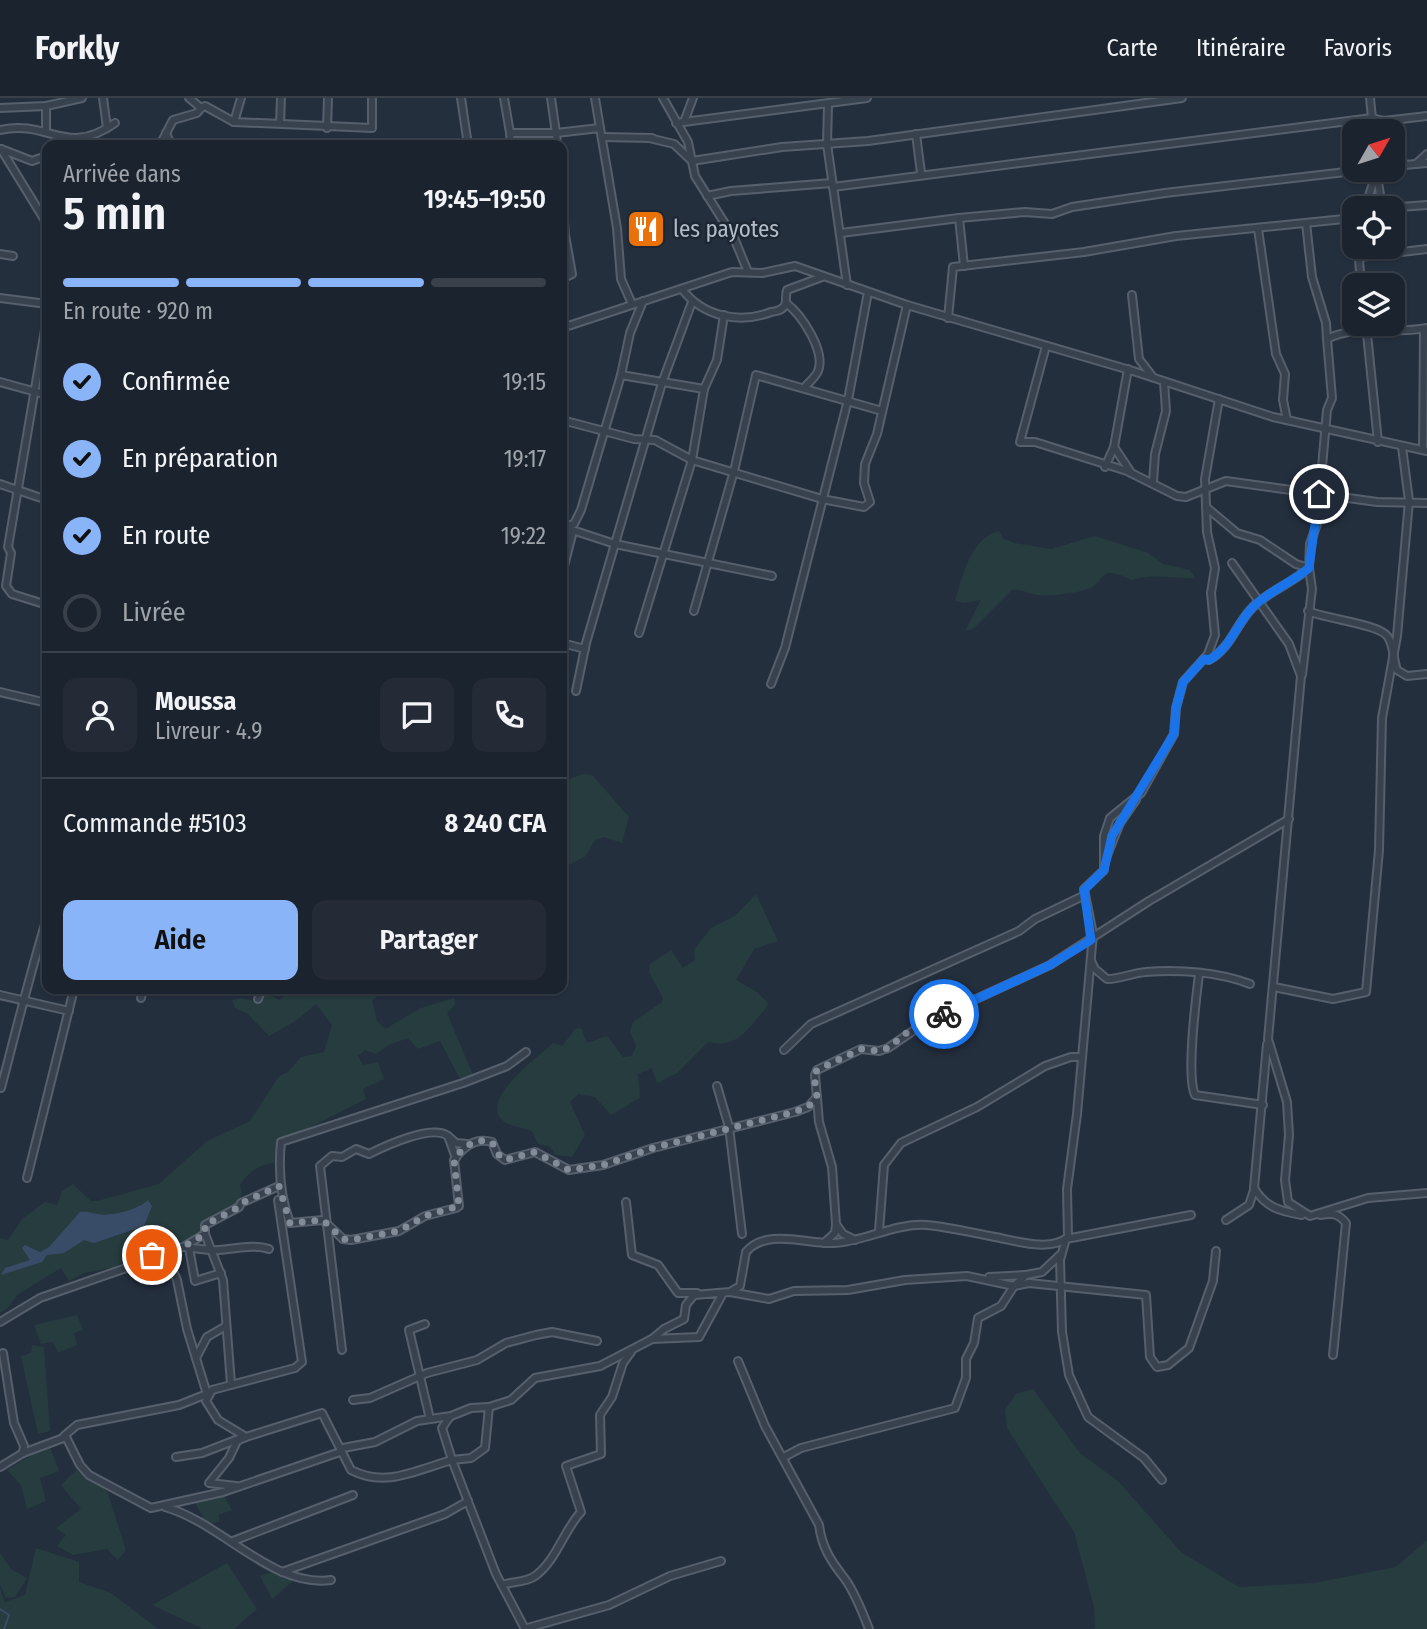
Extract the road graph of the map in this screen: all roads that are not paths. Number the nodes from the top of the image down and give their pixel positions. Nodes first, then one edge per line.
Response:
1 (82, 98) edge
2 (103, 98) edge
3 (190, 98) edge
4 (241, 98) edge
5 (281, 98) edge
6 (328, 98) edge
7 (372, 98) edge
8 (461, 98) edge
9 (504, 98) edge
10 (551, 98) edge
11 (595, 98) edge
12 (663, 98) edge
13 (693, 98) edge
14 (867, 98) edge
15 (1182, 98) edge
16 (1370, 98) edge
17 (828, 105) junction
18 (46, 106) junction
19 (0, 108) edge
20 (201, 108) junction
21 (1426, 117) edge
22 (1372, 118) junction
23 (234, 122) junction
24 (680, 122) junction
25 (115, 123) dead end
26 (279, 123) junction
27 (107, 128) junction
28 (327, 128) junction
29 (600, 128) junction
30 (0, 130) edge
31 (46, 131) junction
32 (166, 133) junction
33 (510, 133) junction
34 (556, 133) junction
35 (916, 134) junction
36 (602, 136) junction
37 (90, 137) junction
38 (649, 138) junction
39 (91, 140) edge
40 (162, 140) edge
41 (169, 140) edge
42 (467, 140) edge
43 (511, 140) edge
44 (557, 140) edge
45 (688, 142) junction
46 (827, 144) junction
47 (1, 148) edge
48 (1427, 154) edge
49 (42, 158) edge
50 (692, 161) junction
51 (1427, 163) edge
52 (1416, 164) junction
53 (1405, 165) edge
54 (1342, 172) edge
55 (920, 173) junction
56 (833, 185) junction
57 (707, 196) junction
58 (1427, 205) edge
59 (1405, 207) edge
60 (42, 216) edge
61 (959, 218) junction
62 (1342, 219) edge
63 (1306, 223) junction
64 (1258, 229) junction
65 (841, 233) junction
66 (567, 247) edge
67 (1427, 249) edge
68 (1405, 252) edge
69 (0, 254) edge
70 (13, 256) dead end
71 (964, 266) junction
72 (748, 272) junction
73 (567, 276) edge
74 (822, 277) junction
75 (847, 285) junction
76 (682, 289) junction
77 (868, 292) junction
78 (1132, 295) dead end
79 (0, 298) edge
80 (643, 301) junction
81 (692, 302) junction
82 (42, 303) edge
83 (786, 303) junction
84 (632, 304) junction
85 (907, 305) junction
86 (724, 315) junction
87 (948, 317) junction
88 (567, 326) edge
89 (1405, 328) edge
90 (1425, 329) edge
91 (1342, 334) edge
92 (1368, 336) edge
93 (1326, 339) junction
94 (1046, 346) junction
95 (42, 354) edge
96 (1128, 369) junction
97 (621, 375) junction
98 (1153, 378) junction
99 (1164, 382) junction
100 (0, 383) edge
101 (662, 383) junction
102 (804, 388) junction
103 (704, 389) junction
104 (37, 391) junction
105 (42, 393) edge
106 (1219, 399) junction
107 (848, 400) junction
108 (882, 411) junction
109 (1287, 420) junction
110 (567, 421) edge
111 (1327, 430) junction
112 (605, 431) junction
113 (646, 439) junction
114 (1378, 442) junction
115 (1114, 447) junction
116 (1402, 447) junction
117 (1425, 450) edge
118 (692, 460) junction
119 (1105, 467) junction
120 (734, 471) junction
121 (1135, 475) junction
122 (1153, 482) junction
123 (0, 484) edge
124 (1205, 488) junction
125 (17, 489) junction
126 (1319, 494) junction
127 (42, 498) edge
128 (822, 499) junction
129 (1409, 500) junction
130 (1427, 503) edge
131 (1206, 507) junction
132 (567, 526) edge
133 (567, 529) edge
134 (573, 531) junction
135 (615, 544) junction
136 (661, 553) junction
137 (567, 554) edge
138 (1232, 563) dead end
139 (705, 564) junction
140 (1309, 568) junction
141 (772, 576) dead end
142 (3, 586) edge
143 (1258, 602) junction
144 (42, 603) edge
145 (694, 611) dead end
146 (1308, 611) junction
147 (639, 633) dead end
148 (567, 644) edge
149 (585, 649) junction
150 (1204, 659) junction
151 (1393, 660) junction
152 (1427, 674) edge
153 (1301, 676) junction
154 (771, 684) dead end
155 (576, 691) dead end
156 (0, 692) edge
157 (42, 702) edge
158 (1289, 819) junction
159 (1083, 896) junction
160 (42, 931) edge
161 (1091, 940) junction
162 (1090, 960) junction
163 (1199, 974) junction
164 (1250, 984) dead end
165 (1274, 987) junction
166 (73, 994) edge
167 (142, 994) edge
168 (260, 994) edge
169 (0, 995) edge
170 (141, 998) dead end
171 (258, 999) dead end
172 (24, 1003) junction
173 (69, 1011) junction
174 (1268, 1039) junction
175 (784, 1050) dead end
176 (526, 1052) dead end
177 (1081, 1057) junction
178 (717, 1086) dead end
179 (1, 1088) edge
180 (817, 1097) junction
181 (1263, 1105) junction
182 (729, 1127) junction
183 (448, 1136) junction
184 (467, 1144) junction
185 (456, 1158) junction
186 (27, 1178) dead end
187 (278, 1187) junction
188 (1254, 1188) junction
189 (1427, 1193) edge
190 (626, 1202) dead end
191 (1191, 1215) dead end
192 (1310, 1216) junction
193 (1226, 1220) dead end
194 (326, 1222) junction
195 (836, 1224) junction
196 (879, 1231) junction
197 (205, 1234) junction
198 (742, 1234) dead end
199 (856, 1240) junction
200 (1066, 1240) junction
201 (824, 1243) junction
202 (186, 1247) junction
203 (211, 1248) junction
204 (269, 1249) dead end
205 (1216, 1251) dead end
206 (165, 1252) junction
207 (1061, 1253) junction
208 (221, 1273) junction
209 (1026, 1275) junction
210 (978, 1278) junction
211 (1014, 1286) junction
212 (1063, 1288) junction
213 (699, 1293) junction
214 (727, 1293) junction
215 (0, 1322) edge
216 (425, 1324) dead end
217 (226, 1326) junction
218 (652, 1339) junction
219 (597, 1341) dead end
220 (342, 1350) dead end
221 (631, 1352) junction
222 (3, 1353) dead end
223 (1333, 1354) dead end
224 (197, 1358) junction
225 (738, 1361) dead end
226 (420, 1378) junction
227 (230, 1384) junction
228 (208, 1394) junction
229 (353, 1400) dead end
230 (489, 1407) junction
231 (452, 1416) junction
232 (430, 1419) junction
233 (64, 1436) junction
234 (246, 1437) junction
235 (23, 1452) junction
236 (340, 1452) junction
237 (784, 1457) junction
238 (176, 1458) dead end
239 (452, 1460) junction
240 (0, 1467) edge
241 (1162, 1480) dead end
242 (241, 1486) junction
243 (353, 1495) dead end
244 (468, 1501) junction
245 (164, 1507) junction
246 (233, 1541) junction
247 (721, 1561) dead end
248 (282, 1572) junction
249 (331, 1580) dead end
250 (502, 1585) junction
251 (524, 1628) edge
252 (869, 1629) edge

1 - 18 street
2 - 27 street
3 - 20 street
4 - 23 street
5 - 26 street
6 - 28 street
7 - 28 street
8 - 42 street
9 - 33 street
10 - 34 street
11 - 29 street
12 - 24 street
13 - 24 street
14 - 17 street
15 - 35 street
16 - 22 street
17 - 24 street
17 - 46 street
18 - 19 street
18 - 31 street
20 - 23 street
20 - 32 street
21 - 22 street
22 - 55 street
23 - 26 street
24 - 45 street
25 - 27 street
26 - 28 street
27 - 37 street
29 - 34 street
29 - 36 street
30 - 31 street
31 - 37 street
32 - 40 street
32 - 41 street
33 - 34 street
33 - 43 street
34 - 44 street
35 - 46 street
35 - 55 street
36 - 38 street
36 - 84 street
37 - 39 street
38 - 45 street
38 - 50 street
45 - 50 street
46 - 50 street
46 - 56 street
47 - 49 street
47 - 60 street
48 - 52 street
50 - 57 street
51 - 52 street
52 - 53 street
54 - 61 street
55 - 56 street
56 - 57 street
56 - 65 street
57 - 72 street
58 - 59 street
61 - 65 street
61 - 71 street
62 - 63 street
63 - 64 street
63 - 93 street
64 - 71 street
64 - 109 street
65 - 75 street
66 - 73 street
67 - 68 street
69 - 70 street
71 - 87 street
72 - 74 street
72 - 76 street
74 - 75 street
74 - 83 street
75 - 77 street
76 - 80 street
76 - 81 street
77 - 85 street
77 - 107 street
78 - 98 street
79 - 82 street
80 - 84 street
80 - 97 street
81 - 86 street
81 - 101 street
83 - 86 street
83 - 102 street
84 - 88 street
85 - 87 street
85 - 108 street
86 - 103 street
87 - 94 street
89 - 90 street
90 - 117 street
91 - 93 street
92 - 114 street
93 - 111 street
94 - 96 street
94 - 119 street
95 - 104 street
96 - 98 street
96 - 115 street
97 - 101 street
97 - 112 street
98 - 99 street
99 - 106 street
99 - 122 street
100 - 104 street
101 - 103 street
101 - 113 street
102 - 107 street
102 - 120 street
103 - 118 street
104 - 105 street
104 - 125 street
106 - 109 street
106 - 124 street
107 - 108 street
107 - 128 street
108 - 128 street
109 - 111 street
110 - 112 street
111 - 114 street
111 - 126 street
112 - 113 street
112 - 132 street
113 - 118 street
113 - 135 street
114 - 116 street
115 - 119 street
115 - 121 street
116 - 117 street
116 - 129 street
118 - 120 street
118 - 136 street
119 - 121 street
120 - 128 street
120 - 139 street
121 - 122 street
122 - 124 street
123 - 125 street
124 - 126 street
124 - 131 street
125 - 127 street
125 - 142 street
126 - 129 street
126 - 140 street
128 - 154 street
129 - 130 street
129 - 151 street
131 - 140 street
131 - 150 street
133 - 134 street
134 - 135 street
134 - 137 street
135 - 136 street
135 - 149 street
136 - 139 street
136 - 147 street
138 - 143 street
139 - 141 street
139 - 145 street
140 - 143 street
140 - 146 street
142 - 144 street
143 - 150 street
143 - 153 street
146 - 151 street
146 - 153 street
148 - 149 street
149 - 155 street
150 - 159 street
151 - 152 street
151 - 165 street
153 - 158 street
156 - 157 street
158 - 161 street
158 - 165 street
159 - 161 street
159 - 175 street
160 - 172 street
161 - 162 street
161 - 180 street
162 - 163 street
162 - 177 street
163 - 164 street
163 - 181 street
165 - 174 street
166 - 173 street
167 - 170 street
168 - 171 street
169 - 172 street
172 - 173 street
172 - 179 street
173 - 186 street
174 - 181 street
174 - 192 street
176 - 187 street
177 - 196 street
177 - 200 street
178 - 182 street
180 - 182 street
180 - 195 street
181 - 188 street
182 - 184 street
182 - 198 street
183 - 184 street
183 - 185 street
183 - 194 street
184 - 185 street
185 - 194 street
187 - 194 street
187 - 197 street
187 - 227 street
188 - 192 street
188 - 193 street
189 - 192 street
190 - 213 street
191 - 200 street
192 - 223 street
194 - 220 street
195 - 199 street
195 - 201 street
196 - 199 street
196 - 200 street
197 - 202 street
197 - 203 street
199 - 201 street
200 - 207 street
201 - 214 street
202 - 203 street
202 - 206 street
202 - 208 street
203 - 204 street
203 - 208 street
205 - 212 street
206 - 215 street
206 - 224 street
207 - 209 street
207 - 212 street
208 - 217 street
209 - 210 street
209 - 211 street
210 - 211 street
210 - 214 street
211 - 212 street
211 - 237 street
212 - 241 street
213 - 214 street
213 - 218 street
214 - 218 street
216 - 226 street
217 - 224 street
217 - 227 street
218 - 221 street
219 - 226 street
221 - 230 street
221 - 250 street
222 - 235 street
224 - 228 street
225 - 237 street
226 - 229 street
226 - 232 street
227 - 228 street
228 - 233 street
228 - 234 street
230 - 231 street
230 - 239 street
231 - 232 street
231 - 239 street
232 - 236 street
233 - 235 street
233 - 245 street
234 - 236 street
234 - 238 street
234 - 242 street
235 - 240 street
236 - 239 street
236 - 242 street
237 - 252 street
239 - 244 street
242 - 245 street
243 - 246 street
244 - 248 street
244 - 250 street
245 - 246 street
246 - 248 street
247 - 251 street
248 - 249 street
250 - 251 street

